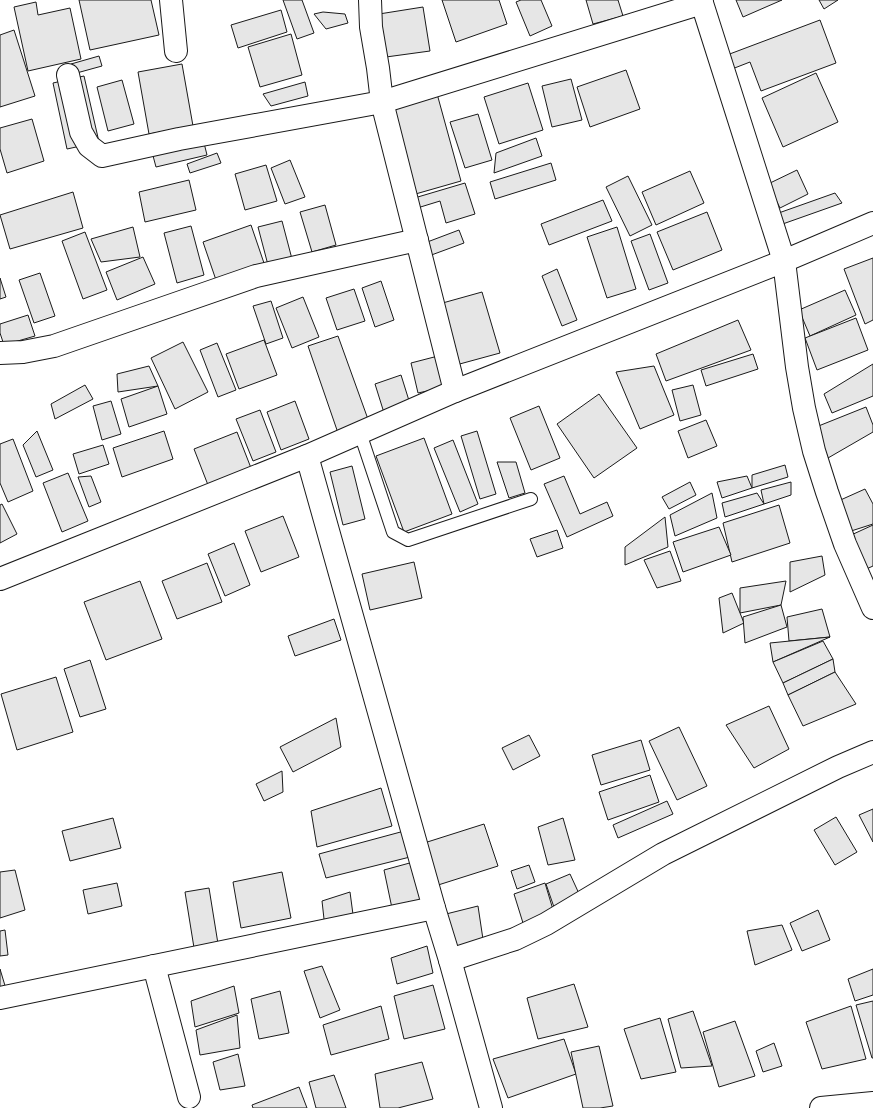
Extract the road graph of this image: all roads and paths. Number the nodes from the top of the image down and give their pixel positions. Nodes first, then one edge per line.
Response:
1 (171, 0) edge
2 (370, 0) edge
3 (702, 1) edge
4 (176, 51) dead end
5 (68, 75) dead end
6 (382, 102) junction
7 (873, 223) edge
8 (417, 240) junction
9 (784, 261) junction
10 (0, 353) edge
11 (454, 391) junction
12 (360, 433) junction
13 (307, 456) junction
14 (531, 499) dead end
15 (0, 578) edge
16 (873, 608) edge
17 (873, 752) edge
18 (434, 908) junction
19 (450, 960) junction
20 (154, 966) junction
21 (0, 998) edge
22 (189, 1097) dead end
23 (873, 1103) edge
24 (491, 1108) edge
25 (821, 1108) edge
26 (829, 1108) edge

1 - 4 street
2 - 6 street
3 - 6 street
3 - 9 street
5 - 6 street
6 - 8 street
7 - 9 street
8 - 10 street
8 - 11 street
9 - 11 street
9 - 16 street
11 - 12 street
12 - 13 street
12 - 14 lane
13 - 15 street
13 - 18 street
17 - 19 street
18 - 19 street
18 - 20 street
19 - 24 street
20 - 21 street
20 - 22 street
23 - 26 street
25 - 26 street

